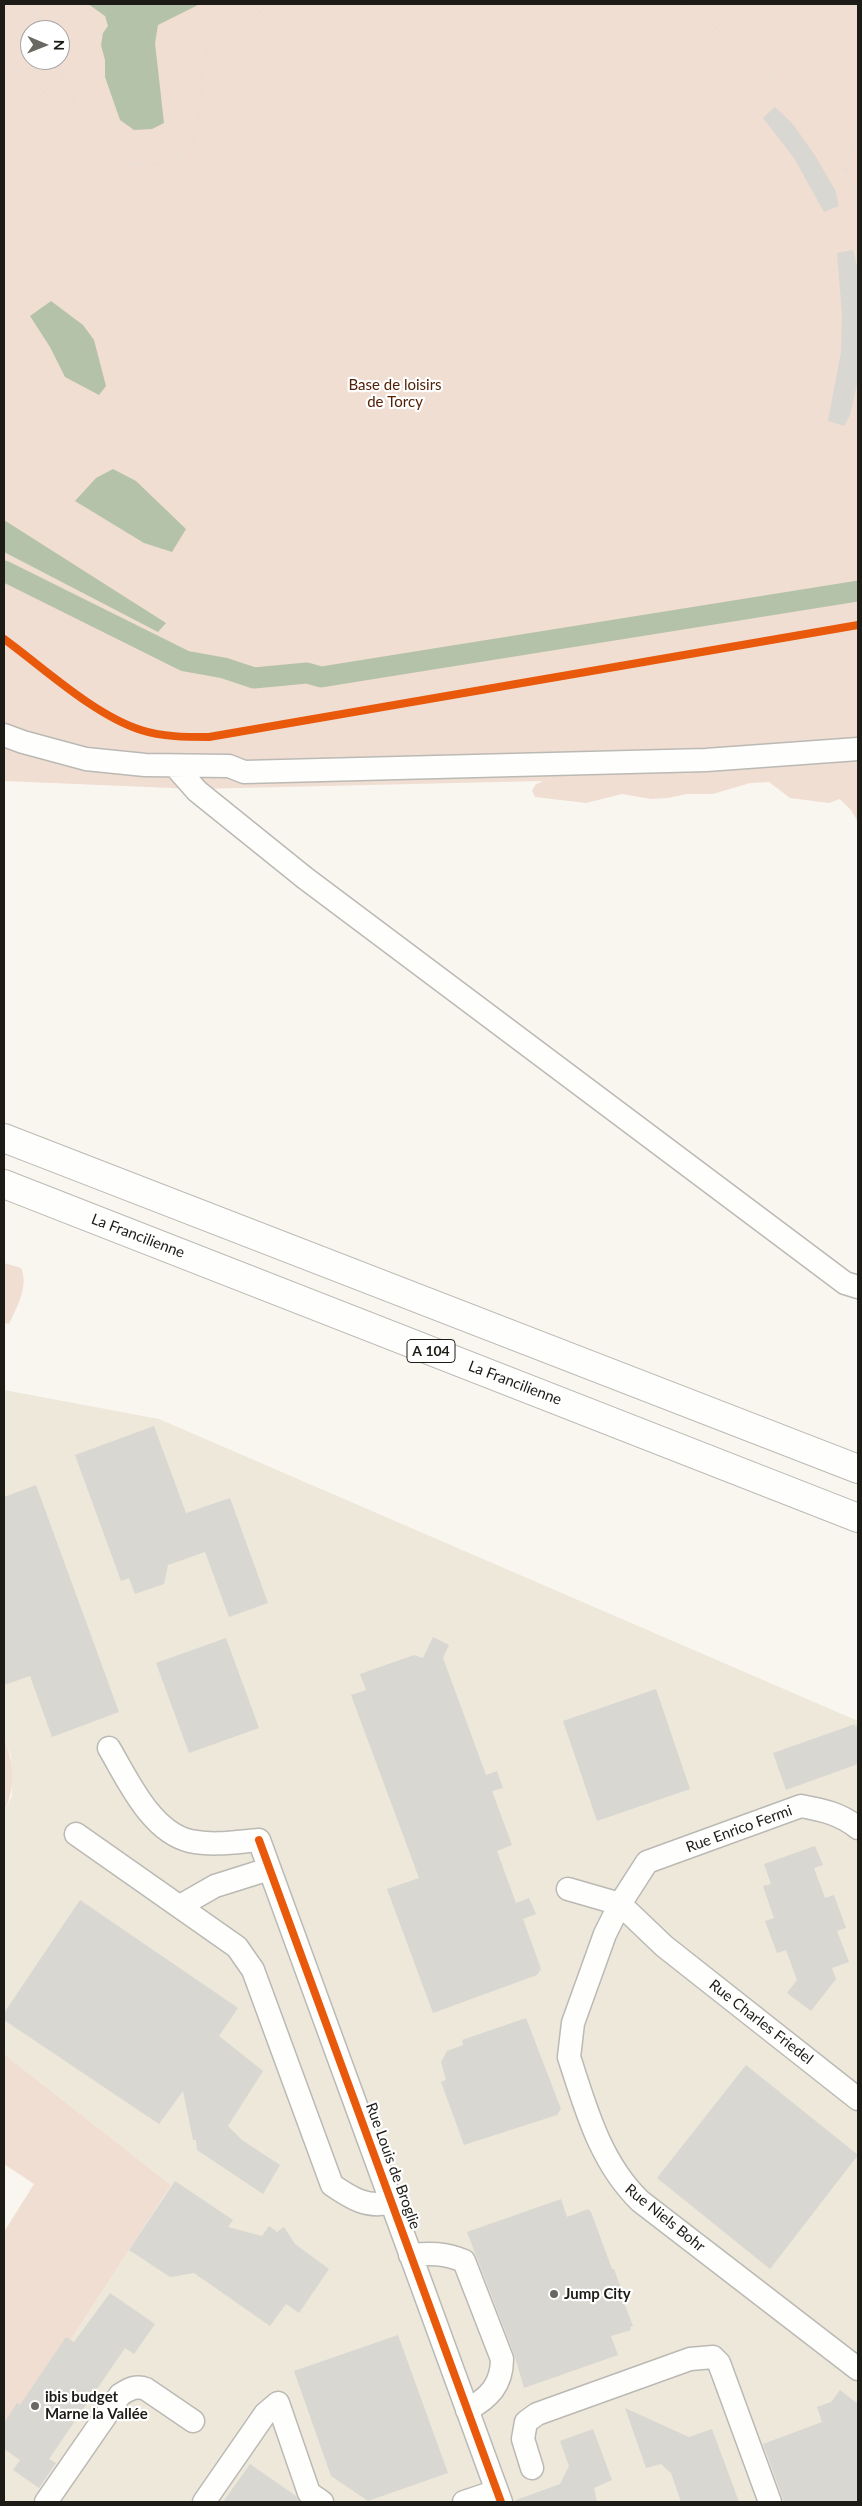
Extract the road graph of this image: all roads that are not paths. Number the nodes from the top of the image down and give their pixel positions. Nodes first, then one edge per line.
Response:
1 (4, 735) edge
2 (858, 738) edge
3 (858, 748) edge
4 (175, 766) junction
5 (228, 766) junction
6 (4, 1138) edge
7 (4, 1184) edge
8 (858, 1286) edge
9 (858, 1453) edge
10 (823, 1455) junction
11 (858, 1469) edge
12 (858, 1518) edge
13 (110, 1748) dead end
14 (858, 1828) edge
15 (76, 1834) dead end
16 (647, 1862) joint
17 (269, 1869) junction
18 (568, 1889) dead end
19 (620, 1904) junction
20 (180, 1906) junction
21 (858, 2099) edge
22 (391, 2202) junction
23 (410, 2255) junction
24 (858, 2369) edge
25 (467, 2410) junction
26 (193, 2421) dead end
27 (532, 2468) dead end
28 (499, 2496) edge
29 (46, 2502) edge
30 (204, 2502) edge
31 (322, 2502) edge
32 (464, 2502) edge
33 (770, 2502) edge

1 - 4 street
2 - 5 street
3 - 5 street
4 - 5 street
4 - 8 street
6 - 10 highway
7 - 12 highway, La Francilienne / A 104
9 - 10 highway
10 - 11 highway
13 - 17 street, Rue Louis de Broglie
14 - 16 street, Rue Enrico Fermi
15 - 20 street
16 - 19 street, Rue Niels Bohr
17 - 20 street
17 - 22 street, Rue Louis de Broglie
18 - 19 street
19 - 21 street, Rue Charles Friedel
19 - 24 street, Rue Niels Bohr
20 - 22 street
22 - 23 street, Rue Louis de Broglie
23 - 25 street, Rue Louis de Broglie
23 - 25 street
25 - 28 street, Rue Louis de Broglie
26 - 29 street
27 - 33 street
28 - 32 street
30 - 31 street

